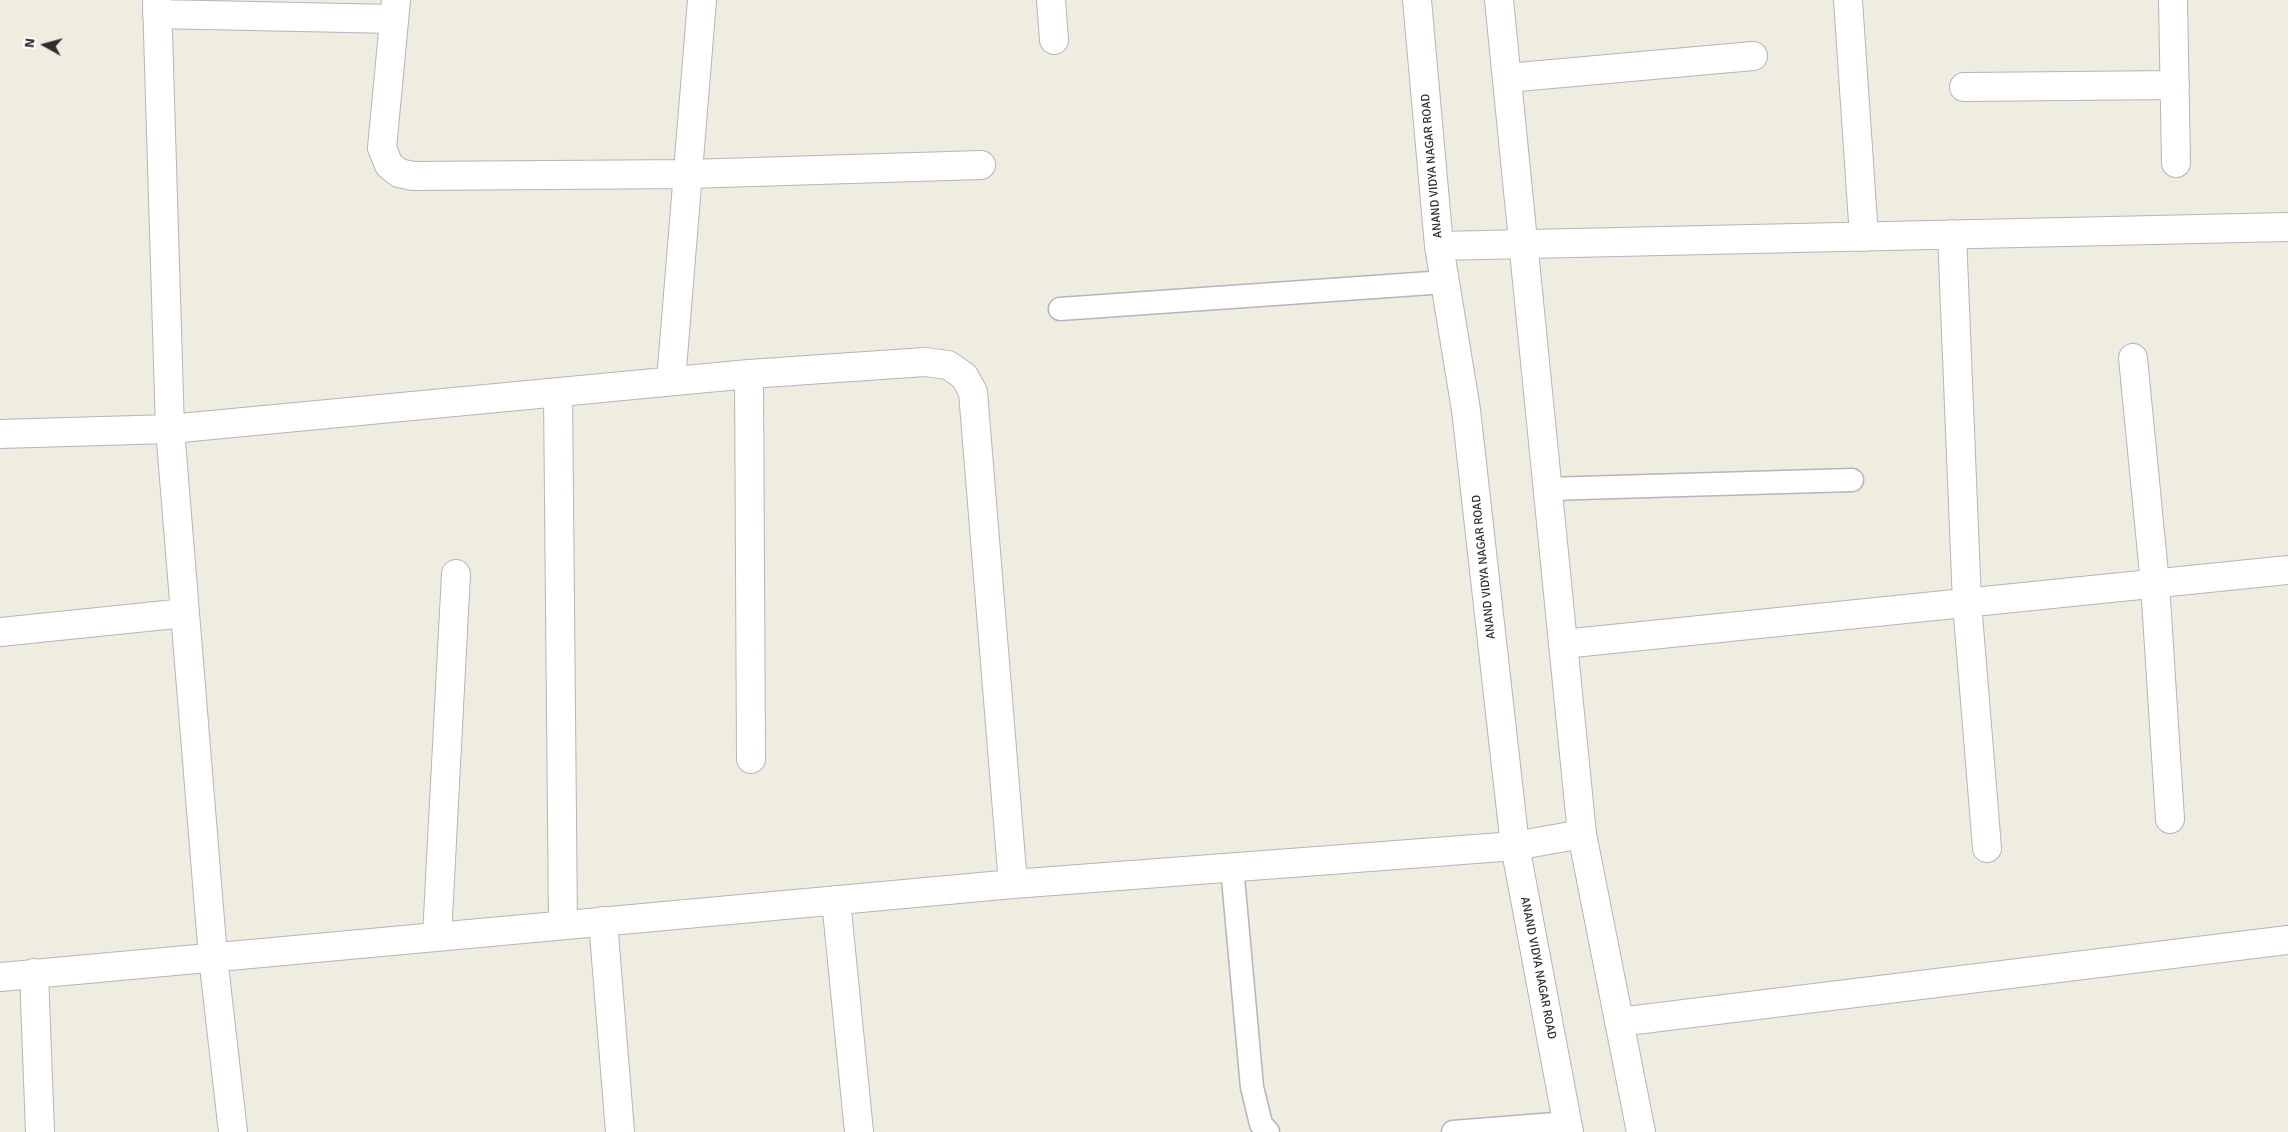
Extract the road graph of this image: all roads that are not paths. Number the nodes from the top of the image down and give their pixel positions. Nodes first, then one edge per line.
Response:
1 (702, 0) edge
2 (1051, 0) edge
3 (1417, 0) edge
4 (1499, 0) edge
5 (1848, 0) edge
6 (2173, 0) edge
7 (157, 7) edge
8 (395, 10) edge
9 (1054, 40) dead end
10 (1753, 56) dead end
11 (1507, 78) junction
12 (2174, 85) junction
13 (1964, 87) dead end
14 (2176, 163) dead end
15 (981, 165) dead end
16 (688, 174) junction
17 (2288, 227) edge
18 (1952, 234) junction
19 (1864, 237) junction
20 (1522, 244) junction
21 (1439, 246) junction
22 (1445, 282) junction
23 (1060, 309) dead end
24 (2133, 358) dead end
25 (749, 374) junction
26 (672, 381) junction
27 (558, 392) junction
28 (170, 429) junction
29 (0, 434) edge
30 (1852, 480) dead end
31 (1547, 489) junction
32 (2288, 570) edge
33 (456, 574) dead end
34 (2155, 584) junction
35 (1967, 603) junction
36 (185, 613) junction
37 (0, 632) edge
38 (1563, 644) junction
39 (751, 759) dead end
40 (2170, 818) dead end
41 (1582, 834) junction
42 (1515, 846) junction
43 (1987, 848) dead end
44 (1232, 867) junction
45 (1012, 884) junction
46 (836, 900) junction
47 (603, 921) junction
48 (563, 925) junction
49 (437, 936) junction
50 (2288, 940) edge
51 (214, 957) junction
52 (34, 973) junction
53 (0, 976) edge
54 (1619, 1022) junction
55 (1568, 1128) edge
56 (40, 1132) edge
57 (233, 1132) edge
58 (620, 1132) edge
59 (859, 1132) edge
60 (1268, 1132) edge
61 (1454, 1132) edge
62 (1641, 1132) edge

1 - 16 street
2 - 9 street
3 - 21 street, ANAND VIDYA NAGAR ROAD
4 - 11 street
5 - 19 street
6 - 12 street
7 - 8 street
7 - 28 street
8 - 16 street
10 - 11 street
11 - 20 street
12 - 13 street
12 - 14 street
15 - 16 street
16 - 26 street
17 - 18 street
18 - 19 street
18 - 35 street
19 - 20 street
20 - 21 street
20 - 31 street
21 - 22 street, ANAND VIDYA NAGAR ROAD
22 - 23 lane
22 - 42 street, ANAND VIDYA NAGAR ROAD
24 - 34 street
25 - 26 street
25 - 39 street
25 - 45 street
26 - 27 street
27 - 28 street
27 - 48 street
28 - 29 street
28 - 36 street
30 - 31 lane
31 - 38 street
32 - 34 street
33 - 49 street
34 - 35 street
34 - 40 street
35 - 38 street
35 - 43 street
36 - 37 street
36 - 51 street
38 - 41 street
41 - 42 street
41 - 54 street
42 - 44 street
42 - 55 street, ANAND VIDYA NAGAR ROAD
44 - 45 street
44 - 60 lane
45 - 46 street
46 - 47 street
46 - 59 street
47 - 48 street
47 - 58 street
48 - 49 street
49 - 51 street
50 - 54 street
51 - 52 street
51 - 57 street
52 - 53 street
52 - 56 street
54 - 62 street
55 - 61 lane

